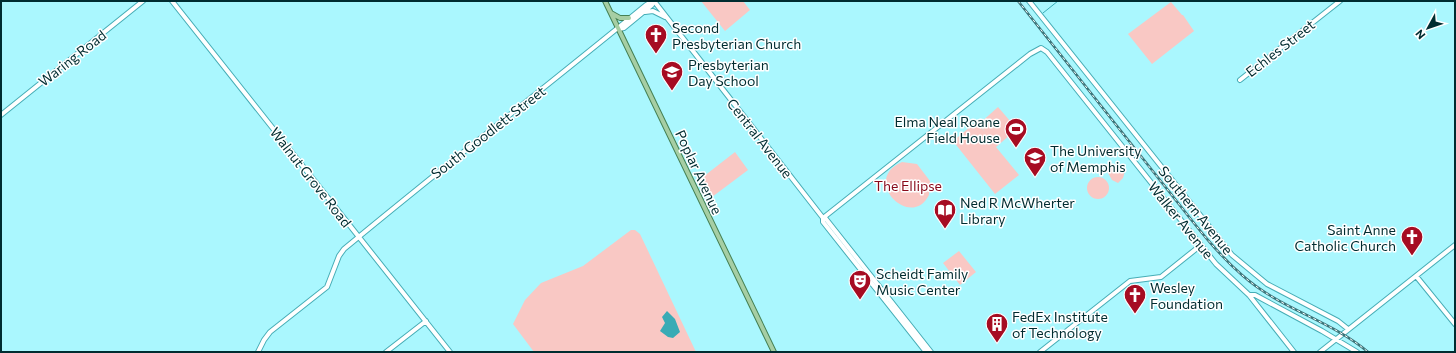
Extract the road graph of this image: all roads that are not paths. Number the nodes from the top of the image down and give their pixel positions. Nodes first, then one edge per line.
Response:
1 (143, 1) edge
2 (172, 1) edge
3 (605, 1) edge
4 (653, 1) edge
5 (1029, 1) edge
6 (1340, 1) edge
7 (610, 12) junction
8 (644, 12) junction
9 (629, 18) junction
10 (670, 21) junction
11 (618, 29) junction
12 (1240, 80) dead end
13 (1, 115) edge
14 (823, 218) junction
15 (359, 236) junction
16 (1201, 245) junction
17 (1455, 245) edge
18 (1416, 276) junction
19 (1249, 295) junction
20 (426, 321) junction
21 (1455, 324) edge
22 (1348, 330) junction
23 (1336, 339) junction
24 (258, 352) edge
25 (386, 352) edge
26 (450, 352) edge
27 (774, 352) edge
28 (926, 352) edge
29 (931, 352) edge
30 (1040, 352) edge
31 (1294, 352) edge
32 (1320, 352) edge
33 (1357, 352) edge

1 - 13 main road, Waring Road
2 - 15 main road, Walnut Grove Road
3 - 7 main road, Poplar Avenue
4 - 8 main road, South Goodlett Street
4 - 9 main road, South Goodlett Street
4 - 10 main road, Central Avenue
5 - 22 main road, Southern Avenue
6 - 12 main road, Echles Street
7 - 9 main road
7 - 11 main road, Poplar Avenue
8 - 10 main road
8 - 11 main road, South Goodlett Street
9 - 11 main road, South Goodlett Street
10 - 14 main road, Central Avenue
11 - 15 main road, South Goodlett Street
11 - 27 main road, Poplar Avenue
14 - 16 main road, Walker Avenue
14 - 28 main road, Central Avenue
14 - 29 main road, Central Avenue
15 - 20 main road, Walnut Grove Road
15 - 24 main road, South Goodlett Street
16 - 19 main road, Walker Avenue
16 - 30 main road
17 - 18 main road
18 - 21 main road
18 - 22 main road
19 - 23 main road
19 - 31 main road, Walker Avenue
20 - 25 main road
20 - 26 main road, Walnut Grove Road
22 - 23 main road
23 - 32 main road
23 - 33 main road

